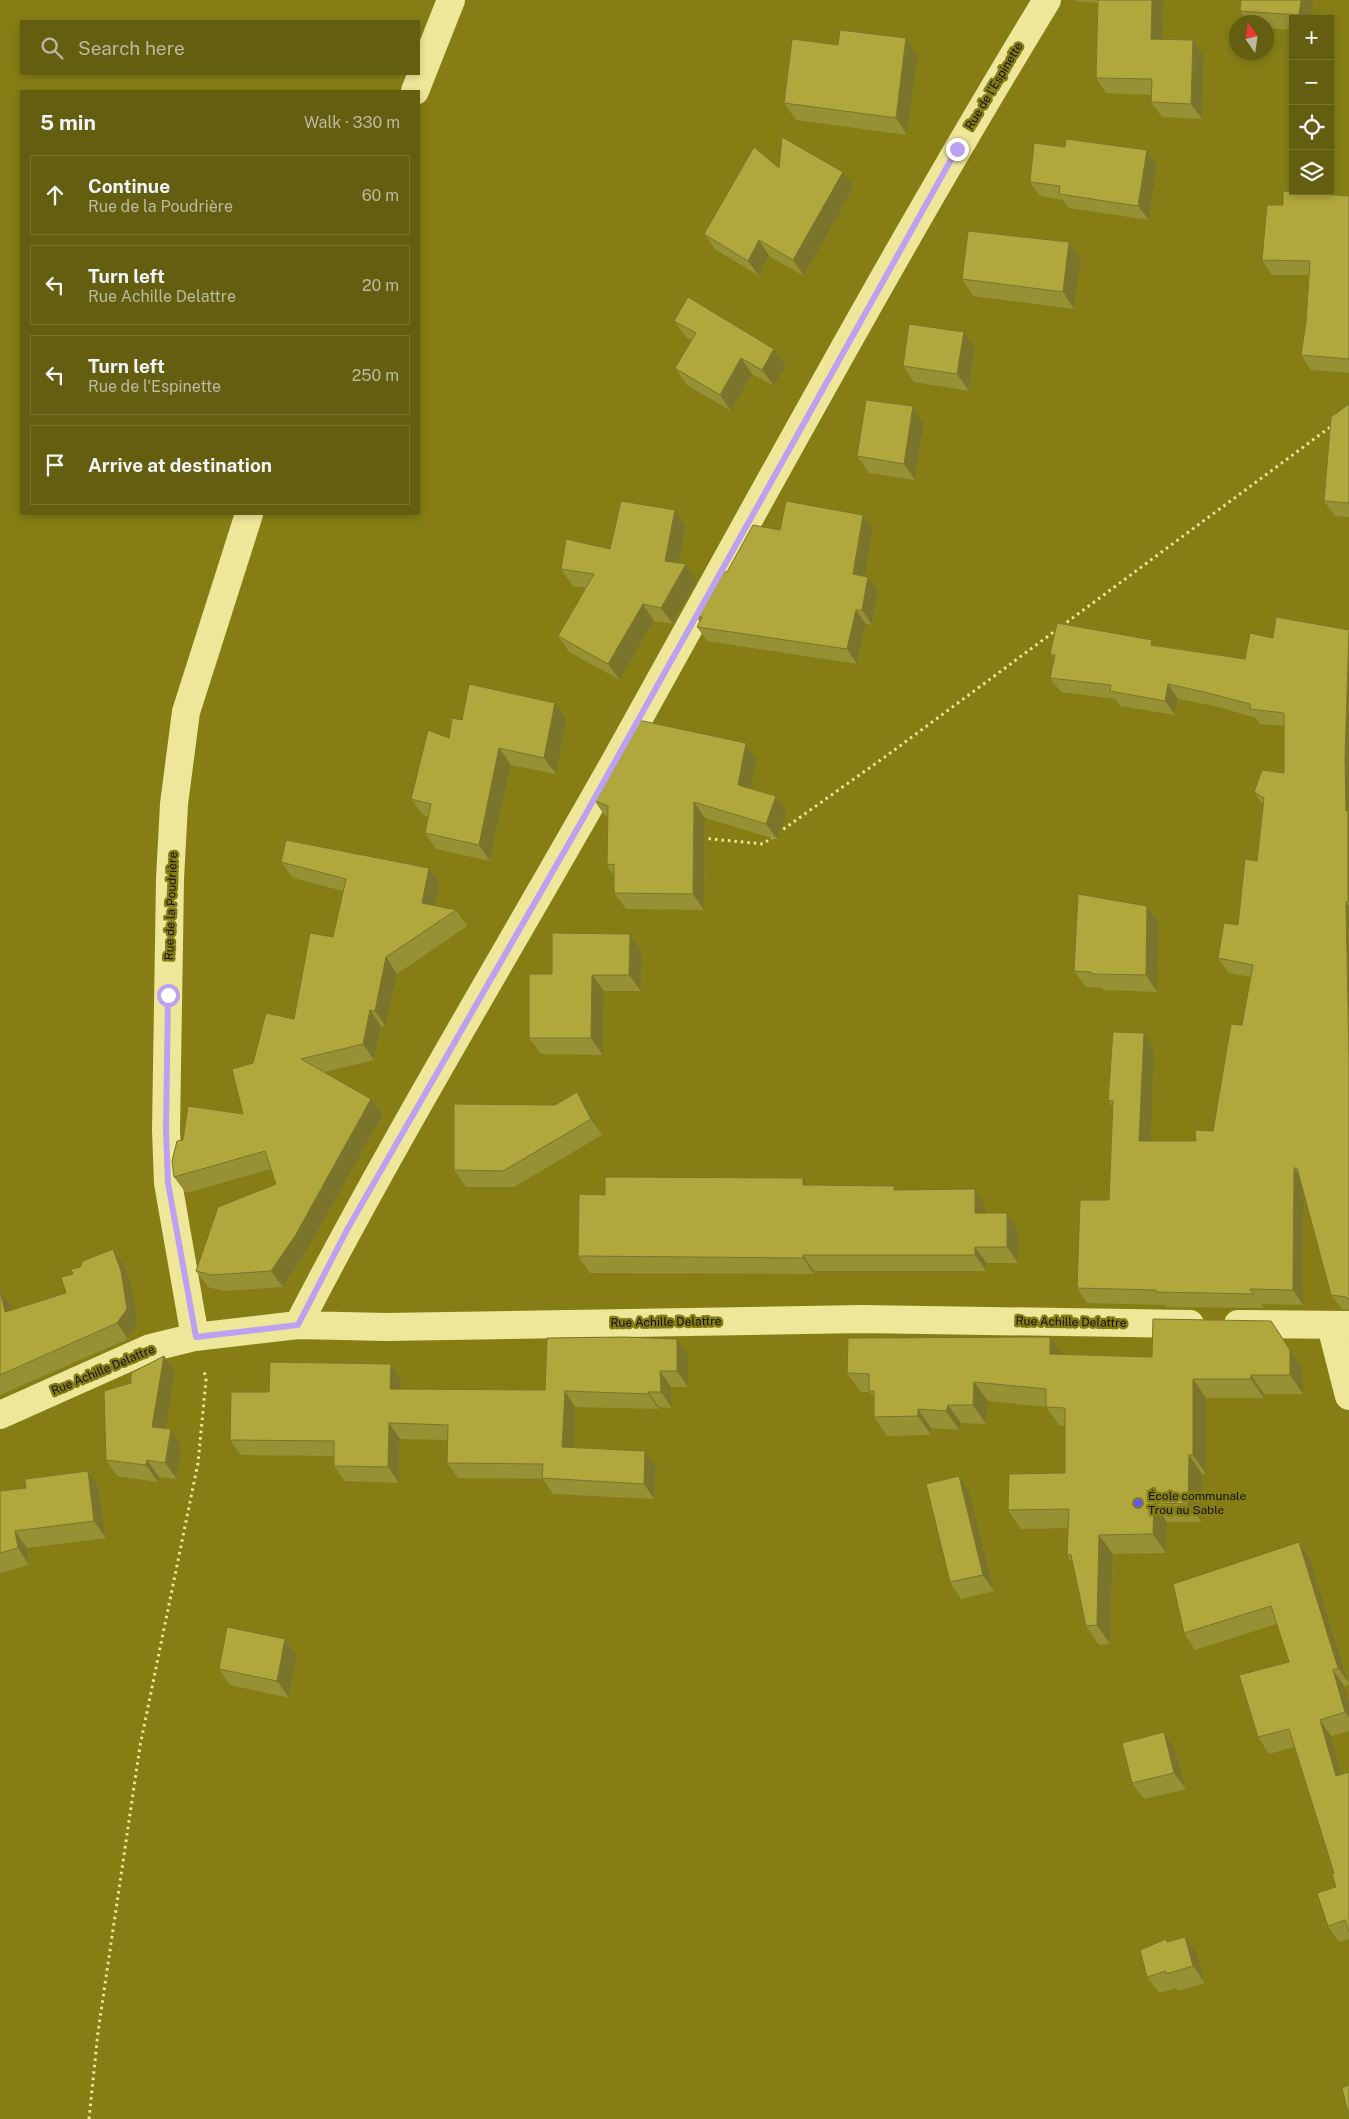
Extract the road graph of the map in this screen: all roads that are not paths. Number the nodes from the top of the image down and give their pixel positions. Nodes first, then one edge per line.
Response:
1 (450, 0) edge
2 (1047, 0) edge
3 (414, 90) edge
4 (249, 515) edge
5 (298, 1325) junction
6 (1340, 1325) edge
7 (196, 1337) junction
8 (1349, 1396) edge
9 (0, 1415) edge

1 - 3 street
2 - 5 street, Rue de l'Espinette
4 - 7 street, Rue de la Poudrière
5 - 6 street, Rue Achille Delattre
5 - 7 street, Rue Achille Delattre
6 - 8 street
7 - 9 street, Rue Achille Delattre

